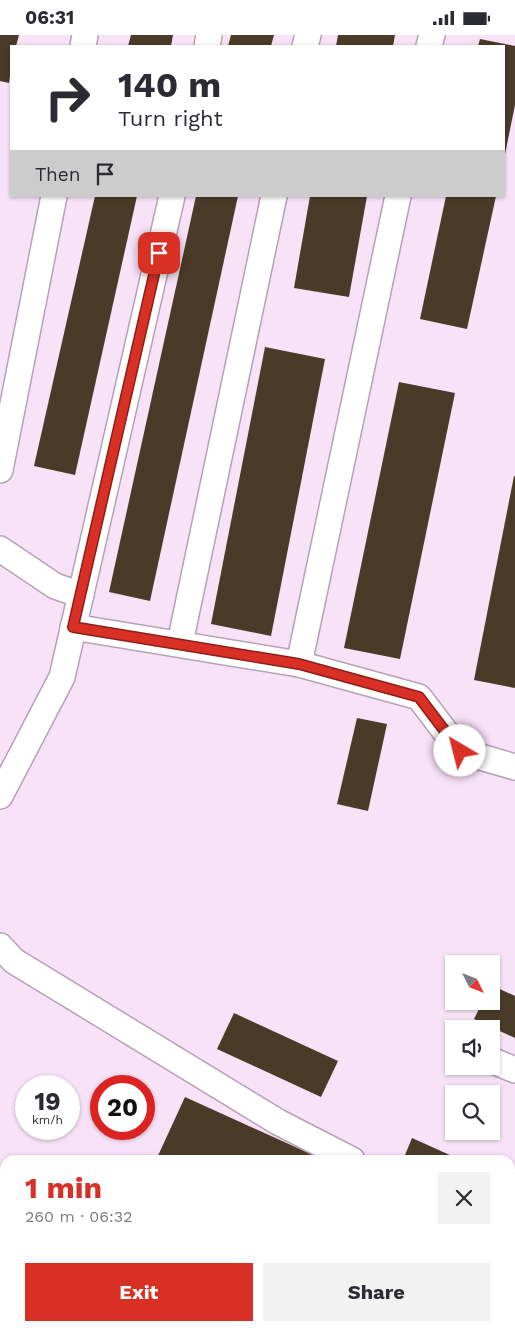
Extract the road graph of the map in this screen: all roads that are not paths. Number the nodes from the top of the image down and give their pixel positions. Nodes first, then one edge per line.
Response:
1 (54, 197) edge
2 (172, 197) edge
3 (274, 197) edge
4 (398, 197) edge
5 (0, 470) edge
6 (0, 549) edge
7 (81, 595) junction
8 (73, 627) junction
9 (180, 643) junction
10 (299, 664) junction
11 (515, 767) edge
12 (0, 796) edge
13 (0, 945) edge
14 (500, 1064) edge
15 (515, 1070) edge
16 (342, 1155) edge

1 - 5 lane
2 - 7 lane
3 - 9 lane
4 - 10 lane
6 - 7 lane
7 - 8 lane
8 - 9 lane
8 - 12 lane
9 - 10 lane
10 - 11 lane
13 - 16 lane
14 - 15 lane

